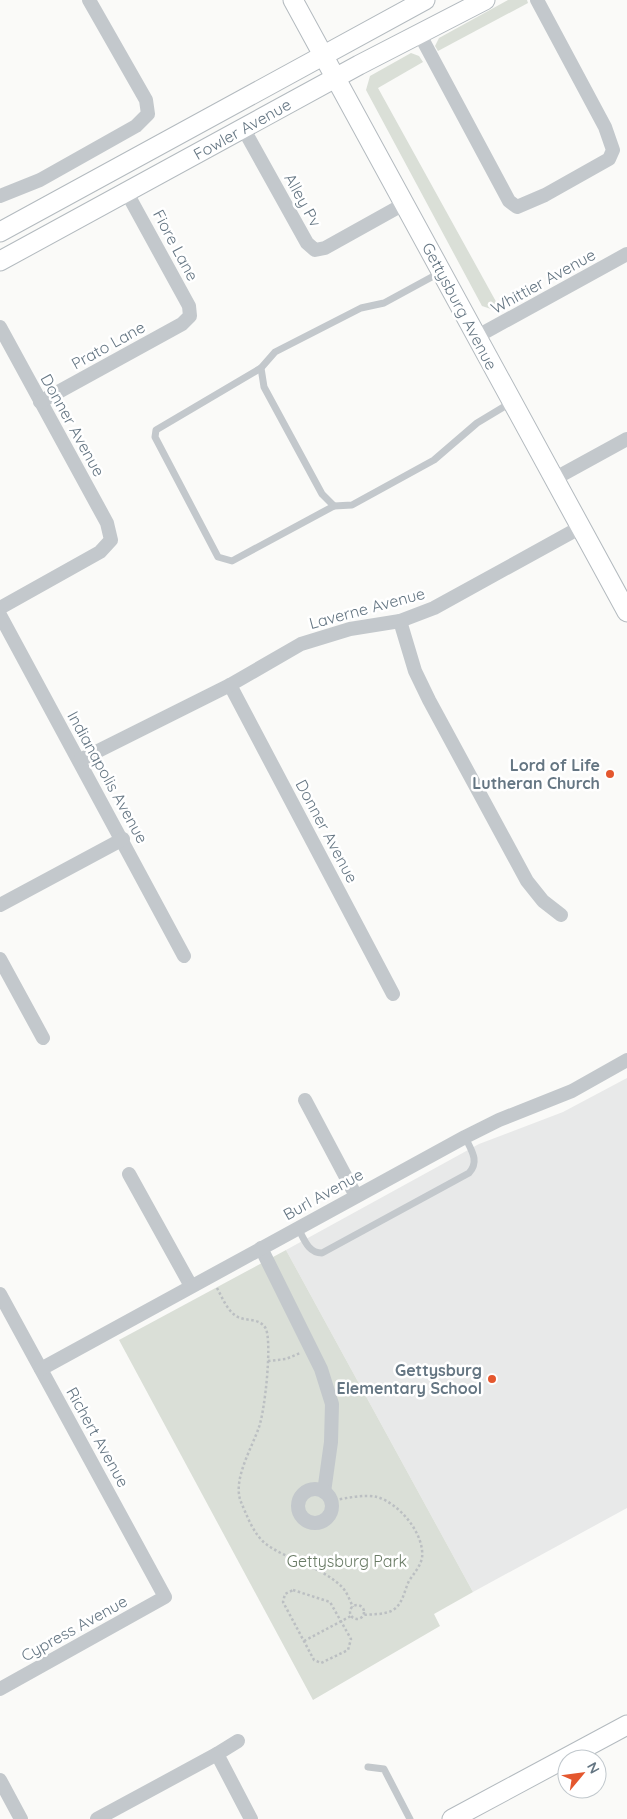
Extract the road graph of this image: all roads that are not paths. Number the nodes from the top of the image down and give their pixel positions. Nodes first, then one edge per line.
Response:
1 (89, 0) edge
2 (293, 0) edge
3 (425, 0) edge
4 (484, 0) edge
5 (537, 0) edge
6 (418, 33) junction
7 (323, 56) junction
8 (336, 78) junction
9 (243, 128) junction
10 (127, 192) junction
11 (0, 196) edge
12 (404, 204) junction
13 (0, 232) edge
14 (627, 254) edge
15 (0, 261) edge
16 (442, 272) junction
17 (190, 316) joint
18 (0, 327) edge
19 (476, 337) junction
20 (261, 368) junction
21 (40, 402) junction
22 (512, 402) junction
23 (627, 439) edge
24 (554, 479) junction
25 (334, 506) junction
26 (581, 527) junction
27 (0, 608) edge
28 (627, 612) edge
29 (0, 615) edge
30 (400, 621) junction
31 (230, 685) junction
32 (80, 760) junction
33 (123, 839) junction
34 (0, 905) edge
35 (561, 915) dead end
36 (184, 956) dead end
37 (0, 959) edge
38 (393, 994) dead end
39 (43, 1038) dead end
40 (627, 1060) edge
41 (305, 1100) dead end
42 (464, 1137) junction
43 (129, 1174) dead end
44 (356, 1196) junction
45 (298, 1228) junction
46 (261, 1248) junction
47 (191, 1286) junction
48 (0, 1294) edge
49 (41, 1369) junction
50 (327, 1496) road end
51 (165, 1597) joint
52 (0, 1689) edge
53 (627, 1725) edge
54 (238, 1741) dead end
55 (217, 1754) junction
56 (368, 1767) dead end
57 (0, 1780) edge
58 (21, 1819) edge
59 (97, 1819) edge
60 (251, 1819) edge
61 (410, 1819) edge
62 (452, 1819) edge

1 - 11 street
2 - 7 main road, Gettysburg Avenue
3 - 7 main road, Fowler Avenue
4 - 6 main road, Fowler Avenue
5 - 6 street
6 - 8 main road, Fowler Avenue
7 - 8 main road, Gettysburg Avenue
7 - 13 main road, Fowler Avenue
8 - 9 main road, Fowler Avenue
8 - 12 main road, Gettysburg Avenue
9 - 10 main road, Fowler Avenue
9 - 12 street, Alley Pv
10 - 15 main road, Fowler Avenue
10 - 17 street, Fiore Lane
12 - 16 main road, Gettysburg Avenue
14 - 19 street, Whittier Avenue
16 - 19 main road, Gettysburg Avenue
16 - 20 lane
17 - 21 street, Prato Lane
18 - 21 street, Donner Avenue
19 - 22 main road, Gettysburg Avenue
20 - 25 lane
20 - 25 lane
21 - 27 street, Donner Avenue
22 - 24 main road, Gettysburg Avenue
22 - 25 lane
23 - 24 street
24 - 26 main road, Gettysburg Avenue
26 - 28 main road, Gettysburg Avenue
26 - 30 street, Laverne Avenue
29 - 32 street, Indianapolis Avenue
30 - 31 street, Laverne Avenue
30 - 35 street
31 - 32 street, Laverne Avenue
31 - 38 street, Donner Avenue
32 - 33 street, Indianapolis Avenue
33 - 34 street
33 - 36 street, Indianapolis Avenue
37 - 39 street
40 - 42 street, Burl Avenue
41 - 44 street
42 - 44 street, Burl Avenue
42 - 45 lane
43 - 47 street
44 - 45 street, Burl Avenue
45 - 46 street, Burl Avenue
46 - 47 street, Burl Avenue
46 - 50 street
47 - 49 street, Burl Avenue
48 - 49 street, Richert Avenue
49 - 51 street, Richert Avenue
51 - 52 street, Cypress Avenue
53 - 62 main road
54 - 55 street
55 - 59 street
55 - 60 street
56 - 61 lane
57 - 58 street

